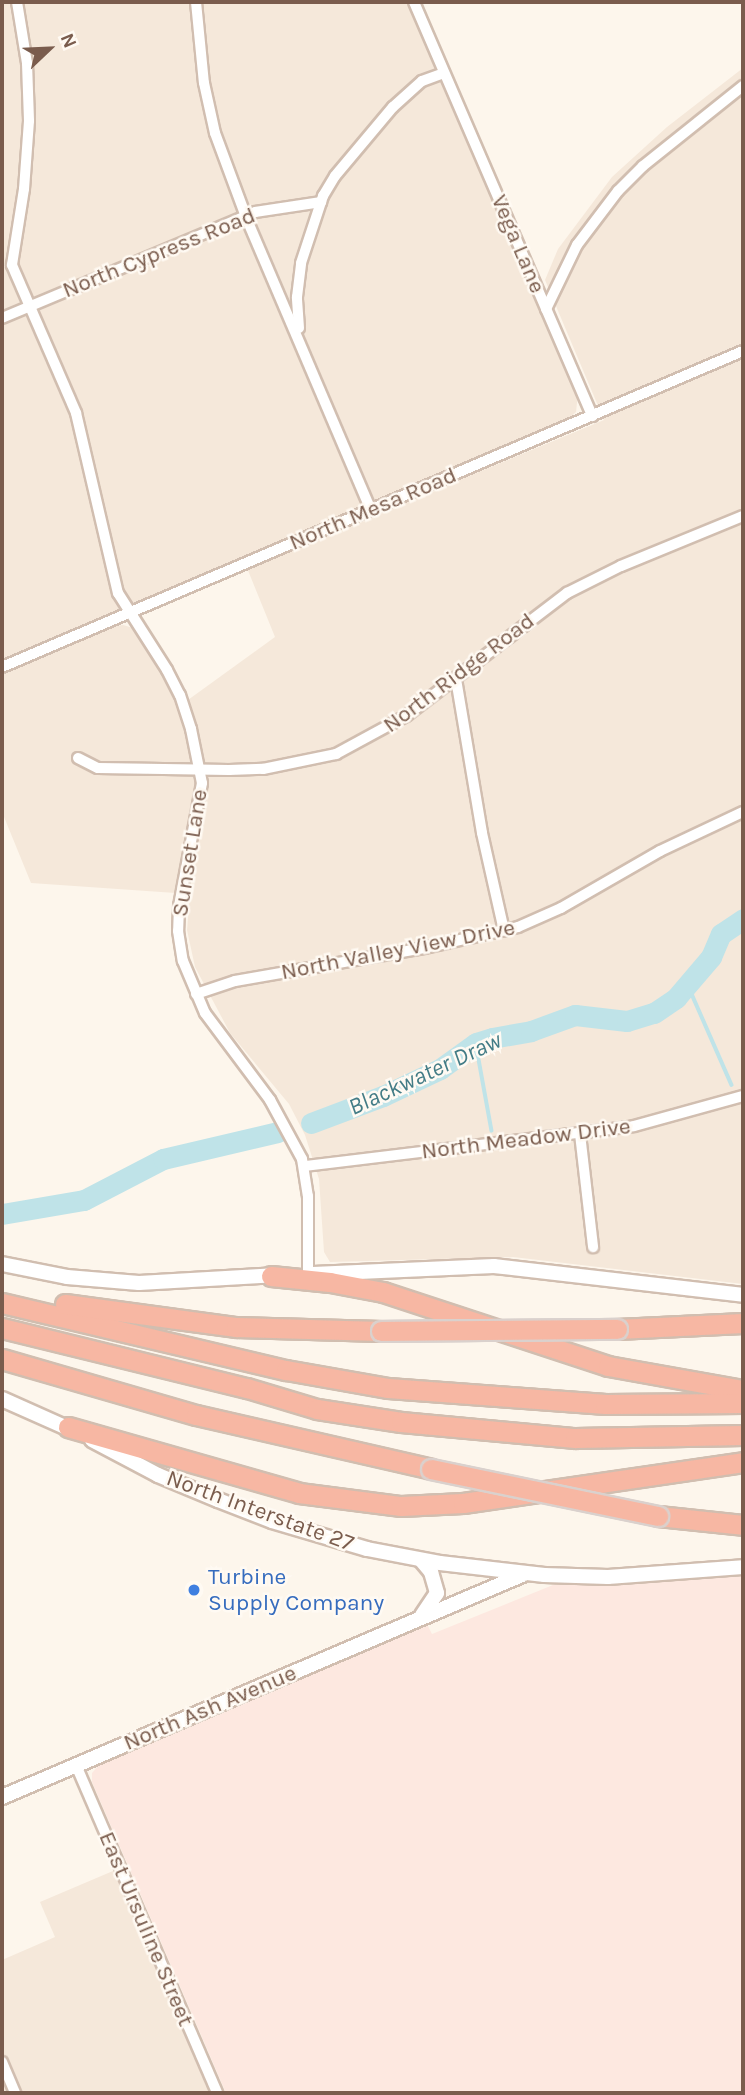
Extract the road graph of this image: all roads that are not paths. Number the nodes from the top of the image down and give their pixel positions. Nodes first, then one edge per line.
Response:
1 (17, 2) edge
2 (196, 2) edge
3 (414, 2) edge
4 (444, 73) junction
5 (743, 86) edge
6 (321, 202) junction
7 (246, 216) junction
8 (29, 307) junction
9 (546, 309) junction
10 (2, 318) edge
11 (299, 338) junction
12 (743, 351) edge
13 (592, 416) junction
14 (371, 510) junction
15 (743, 516) edge
16 (128, 613) junction
17 (2, 667) edge
18 (456, 679) junction
19 (78, 758) dead end
20 (200, 768) junction
21 (743, 812) edge
22 (505, 931) junction
23 (196, 994) junction
24 (743, 1096) edge
25 (580, 1134) junction
26 (305, 1166) junction
27 (593, 1247) dead end
28 (2, 1264) edge
29 (308, 1274) junction
30 (271, 1276) junction
31 (2, 1293) edge
32 (743, 1295) edge
33 (2, 1303) edge
34 (743, 1324) edge
35 (2, 1328) edge
36 (2, 1359) edge
37 (743, 1390) edge
38 (2, 1399) edge
39 (743, 1403) edge
40 (68, 1427) junction
41 (743, 1435) edge
42 (743, 1462) edge
43 (743, 1525) edge
44 (421, 1560) junction
45 (743, 1567) edge
46 (524, 1574) junction
47 (418, 1619) junction
48 (75, 1765) junction
49 (2, 1797) edge
50 (2, 2062) edge
51 (15, 2093) edge
52 (217, 2093) edge

1 - 8 street, Sunset Lane
2 - 7 street
3 - 4 street, Vega Lane
4 - 6 street
4 - 9 street, Vega Lane
5 - 9 street
6 - 7 street, North Cypress Road
6 - 11 street
7 - 8 street, North Cypress Road
7 - 11 street
8 - 10 street, North Cypress Road
8 - 16 street, Sunset Lane
9 - 13 street, Vega Lane
11 - 14 street
12 - 13 street, North Mesa Road
13 - 14 street, North Mesa Road
14 - 16 street, North Mesa Road
15 - 18 street, North Ridge Road
16 - 17 street, North Mesa Road
16 - 20 street, Sunset Lane
18 - 20 street, North Ridge Road
18 - 22 street
19 - 20 street, North Ridge Road
20 - 23 street, Sunset Lane
21 - 22 street, North Valley View Drive
22 - 23 street, North Valley View Drive
23 - 26 street, Sunset Lane
24 - 25 street, North Meadow Drive
25 - 26 street, North Meadow Drive
25 - 27 street
26 - 29 street, Sunset Lane
28 - 30 main road
29 - 30 main road
29 - 32 main road
30 - 37 highway
31 - 34 highway, bridge
33 - 39 highway
35 - 41 highway
36 - 43 highway, bridge
38 - 40 main road, North Interstate 27
40 - 42 highway
40 - 44 main road, North Interstate 27
44 - 46 main road, North Interstate 27
44 - 47 main road
45 - 46 main road, North Interstate 27
46 - 47 main road, North Ash Avenue
47 - 48 main road, North Ash Avenue
48 - 49 main road, North Ash Avenue
48 - 52 street, East Ursuline Street
50 - 51 street

